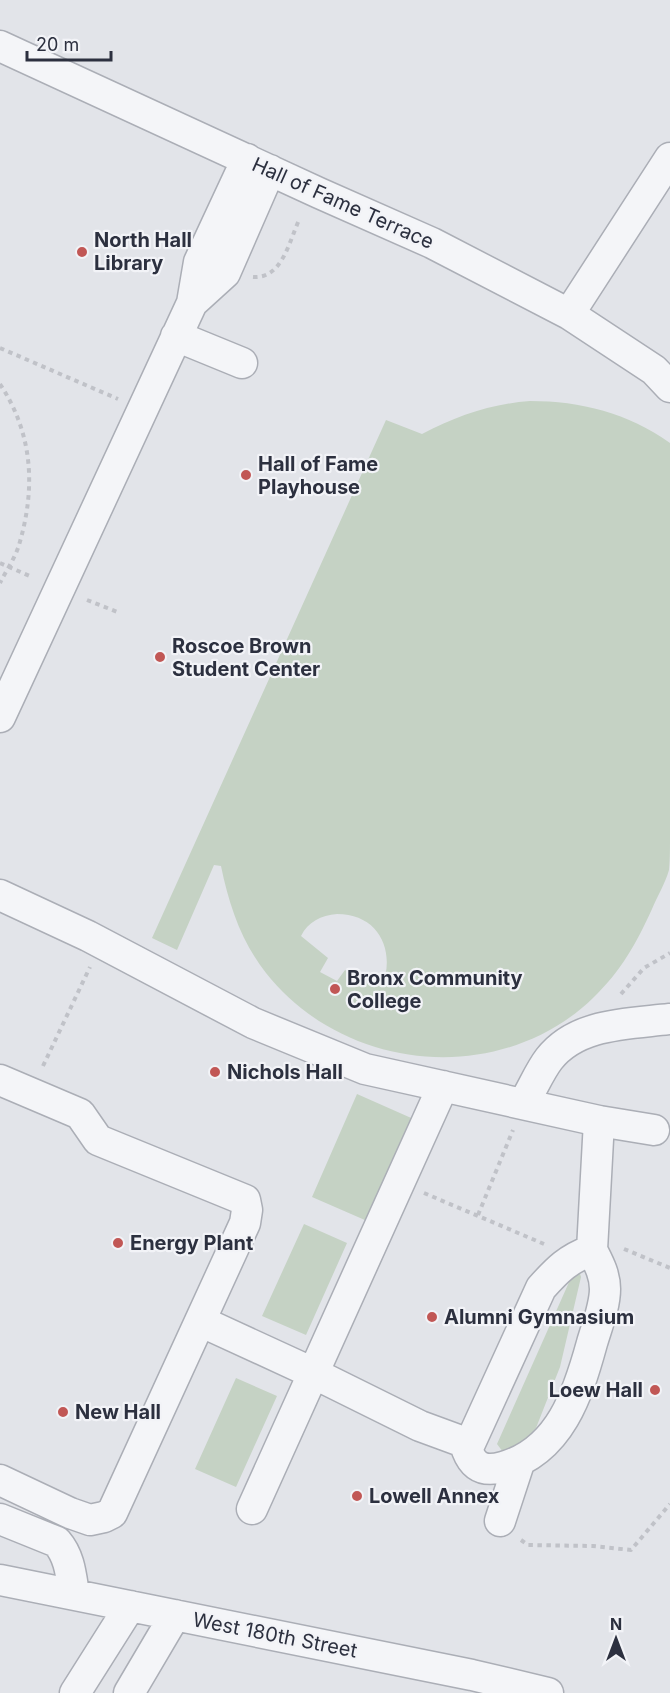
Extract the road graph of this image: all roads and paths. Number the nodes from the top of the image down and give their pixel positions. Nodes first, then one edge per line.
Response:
1 (0, 46) edge
2 (670, 158) edge
3 (258, 165) junction
4 (299, 220) dead end
5 (249, 277) dead end
6 (569, 314) junction
7 (176, 336) junction
8 (0, 348) edge
9 (242, 363) dead end
10 (0, 384) edge
11 (670, 387) edge
12 (125, 402) dead end
13 (0, 563) edge
14 (9, 567) junction
15 (41, 581) dead end
16 (0, 583) edge
17 (78, 596) dead end
18 (120, 613) dead end
19 (0, 717) edge
20 (0, 895) edge
21 (670, 953) edge
22 (93, 961) dead end
23 (618, 997) dead end
24 (670, 1019) edge
25 (41, 1070) dead end
26 (0, 1080) edge
27 (443, 1086) junction
28 (523, 1104) junction
29 (599, 1121) junction
30 (654, 1130) dead end
31 (399, 1183) junction
32 (478, 1215) junction
33 (593, 1243) junction
34 (670, 1268) edge
35 (558, 1269) junction
36 (200, 1321) junction
37 (313, 1373) junction
38 (470, 1444) junction
39 (519, 1462) junction
40 (0, 1480) edge
41 (670, 1503) edge
42 (252, 1509) dead end
43 (0, 1519) edge
44 (500, 1521) joint
45 (0, 1580) edge
46 (74, 1594) junction
47 (130, 1605) junction
48 (175, 1615) junction
49 (75, 1693) edge
50 (129, 1693) edge
51 (548, 1693) edge

1 - 3 street, Hall of Fame Terrace
2 - 6 street
3 - 6 street, Hall of Fame Terrace
3 - 7 street
4 - 5 path
6 - 11 street, Hall of Fame Terrace
7 - 9 street
7 - 19 street
8 - 12 path
10 - 14 path
13 - 14 path
14 - 15 path
14 - 16 path
17 - 18 path
20 - 27 street
21 - 23 path
22 - 25 path
24 - 28 street
26 - 36 street
27 - 28 street
27 - 31 street
28 - 29 street
28 - 32 path
29 - 30 street
29 - 33 street
31 - 32 path
31 - 37 street
32 - 35 path
33 - 34 path
33 - 35 street
33 - 39 street
35 - 38 street
36 - 37 street
36 - 40 street
37 - 38 street
37 - 42 street
38 - 39 street
39 - 44 street
41 - 44 path
43 - 46 street
45 - 46 street, West 180th Street
46 - 47 street, West 180th Street
47 - 48 street, West 180th Street
47 - 49 street
48 - 50 street
48 - 51 street, West 180th Street

